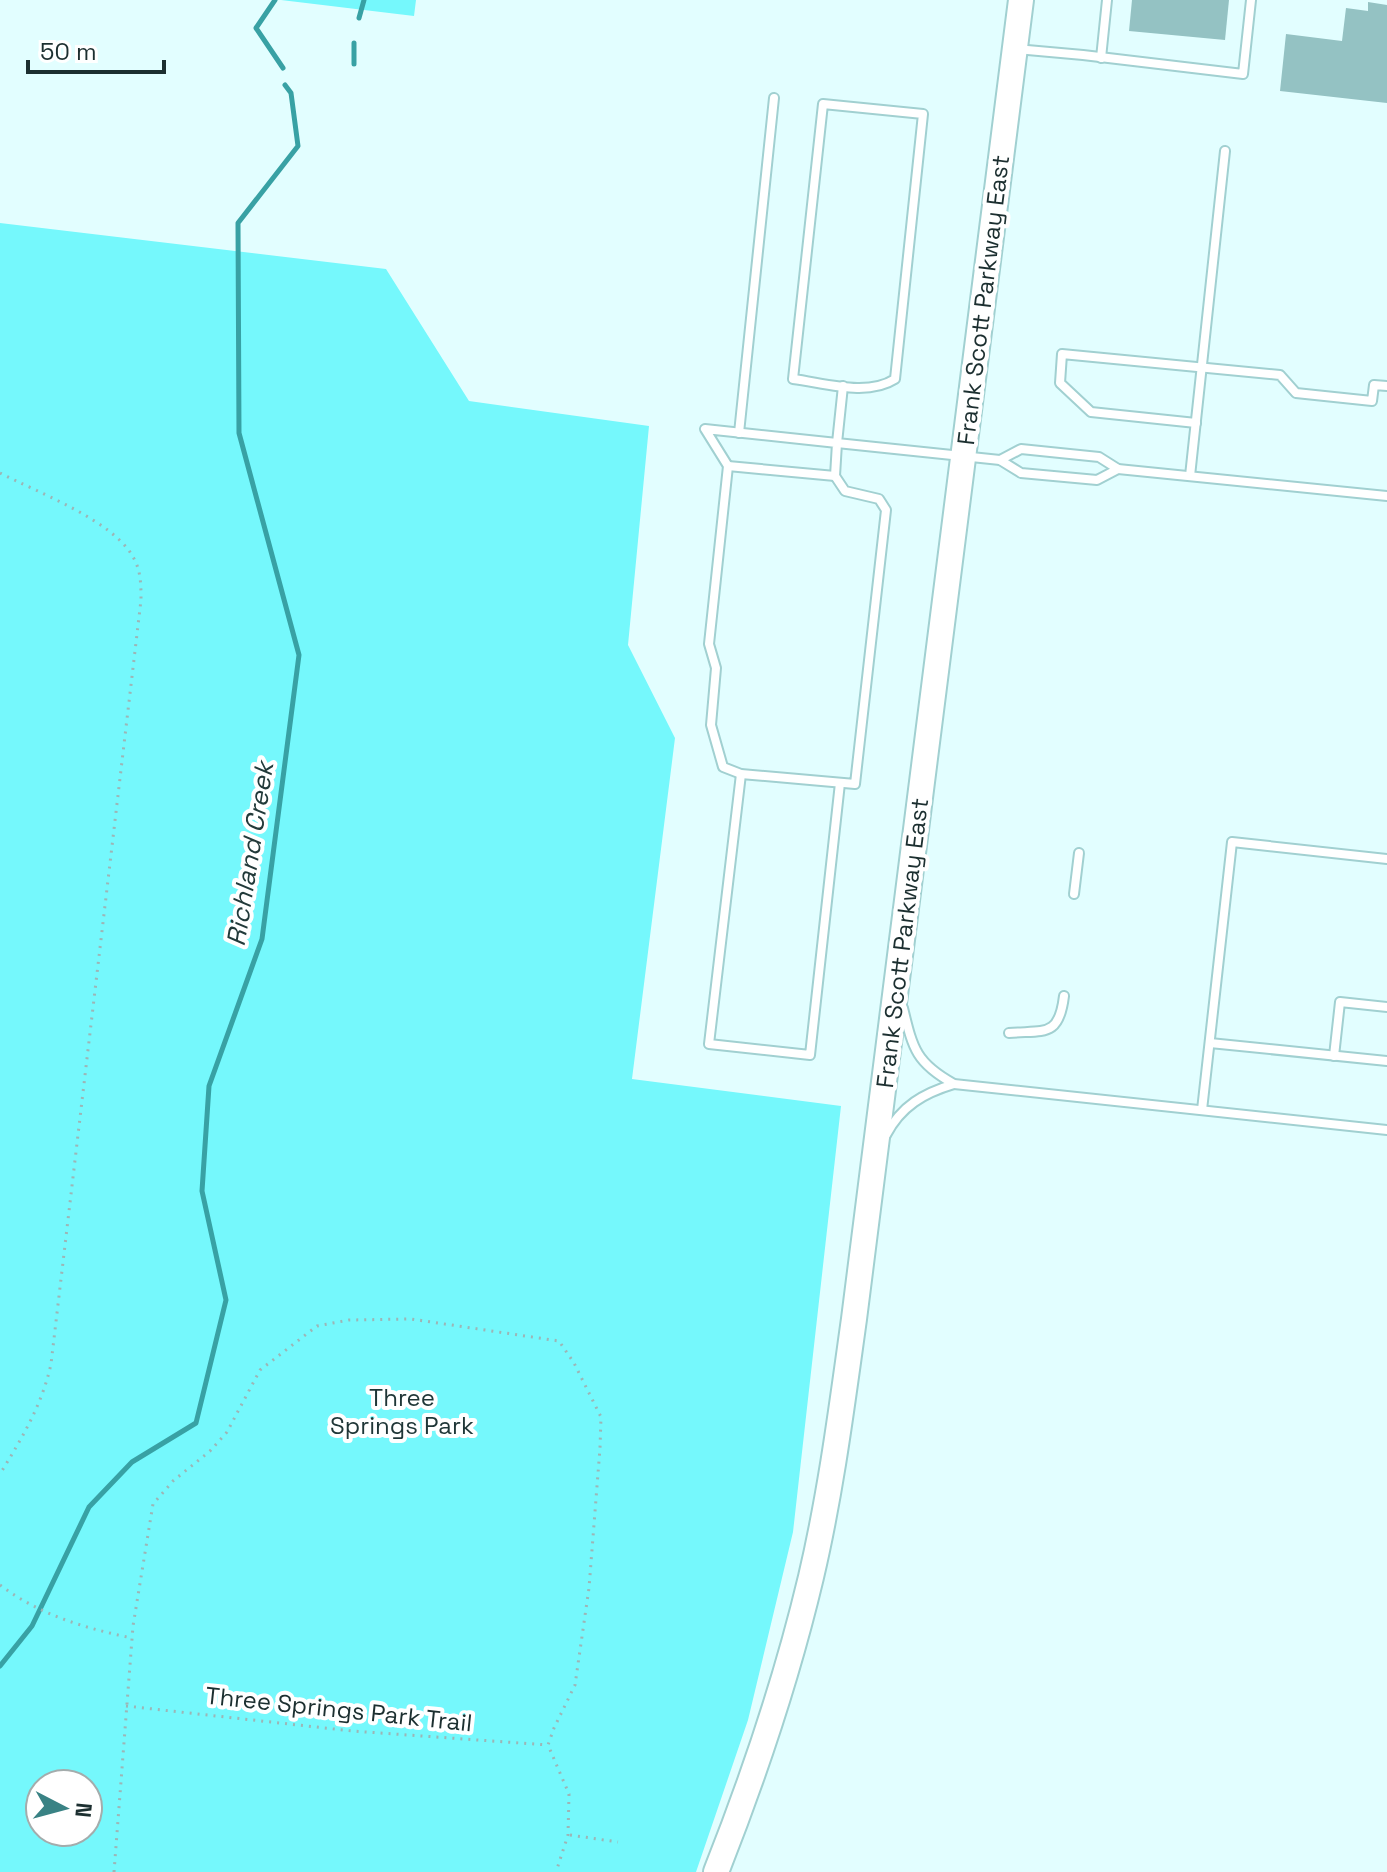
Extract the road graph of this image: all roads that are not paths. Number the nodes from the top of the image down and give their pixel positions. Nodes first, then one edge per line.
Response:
1 (1021, 0) edge
2 (1107, 0) edge
3 (1251, 0) edge
4 (1015, 49) junction
5 (1101, 58) junction
6 (774, 98) dead end
7 (1225, 151) dead end
8 (1202, 367) junction
9 (843, 386) junction
10 (1387, 386) edge
11 (1196, 423) junction
12 (739, 433) junction
13 (837, 443) junction
14 (964, 455) junction
15 (1000, 460) junction
16 (728, 466) junction
17 (1118, 469) junction
18 (835, 476) junction
19 (1190, 476) junction
20 (1387, 496) edge
21 (741, 774) junction
22 (840, 783) junction
23 (1079, 853) dead end
24 (1387, 859) edge
25 (1074, 894) dead end
26 (896, 984) junction
27 (1064, 996) dead end
28 (1387, 1007) edge
29 (1009, 1033) dead end
30 (1210, 1043) junction
31 (1334, 1056) junction
32 (1387, 1061) edge
33 (954, 1084) junction
34 (1202, 1110) junction
35 (1387, 1130) edge
36 (874, 1157) junction
37 (716, 1872) edge

1 - 4 main road, Frank Scott Parkway East
2 - 5 lane
3 - 5 lane
4 - 5 lane
4 - 14 main road, Frank Scott Parkway East
6 - 12 lane
7 - 8 lane
8 - 10 lane
8 - 11 lane
8 - 11 lane
9 - 9 lane
9 - 13 lane
11 - 19 lane
12 - 13 lane
12 - 16 lane
13 - 14 lane
13 - 18 lane
14 - 15 lane
14 - 26 main road, Frank Scott Parkway East
15 - 17 lane
15 - 17 lane
16 - 18 lane
16 - 21 lane
17 - 19 lane
18 - 22 lane
19 - 20 lane
21 - 22 lane
21 - 22 lane
23 - 25 lane
24 - 30 lane
26 - 33 lane
26 - 36 main road, Frank Scott Parkway East
27 - 29 lane
28 - 31 lane
30 - 31 lane
30 - 34 lane
31 - 32 lane
33 - 34 lane
33 - 36 lane
34 - 35 lane
36 - 37 main road, Frank Scott Parkway East

